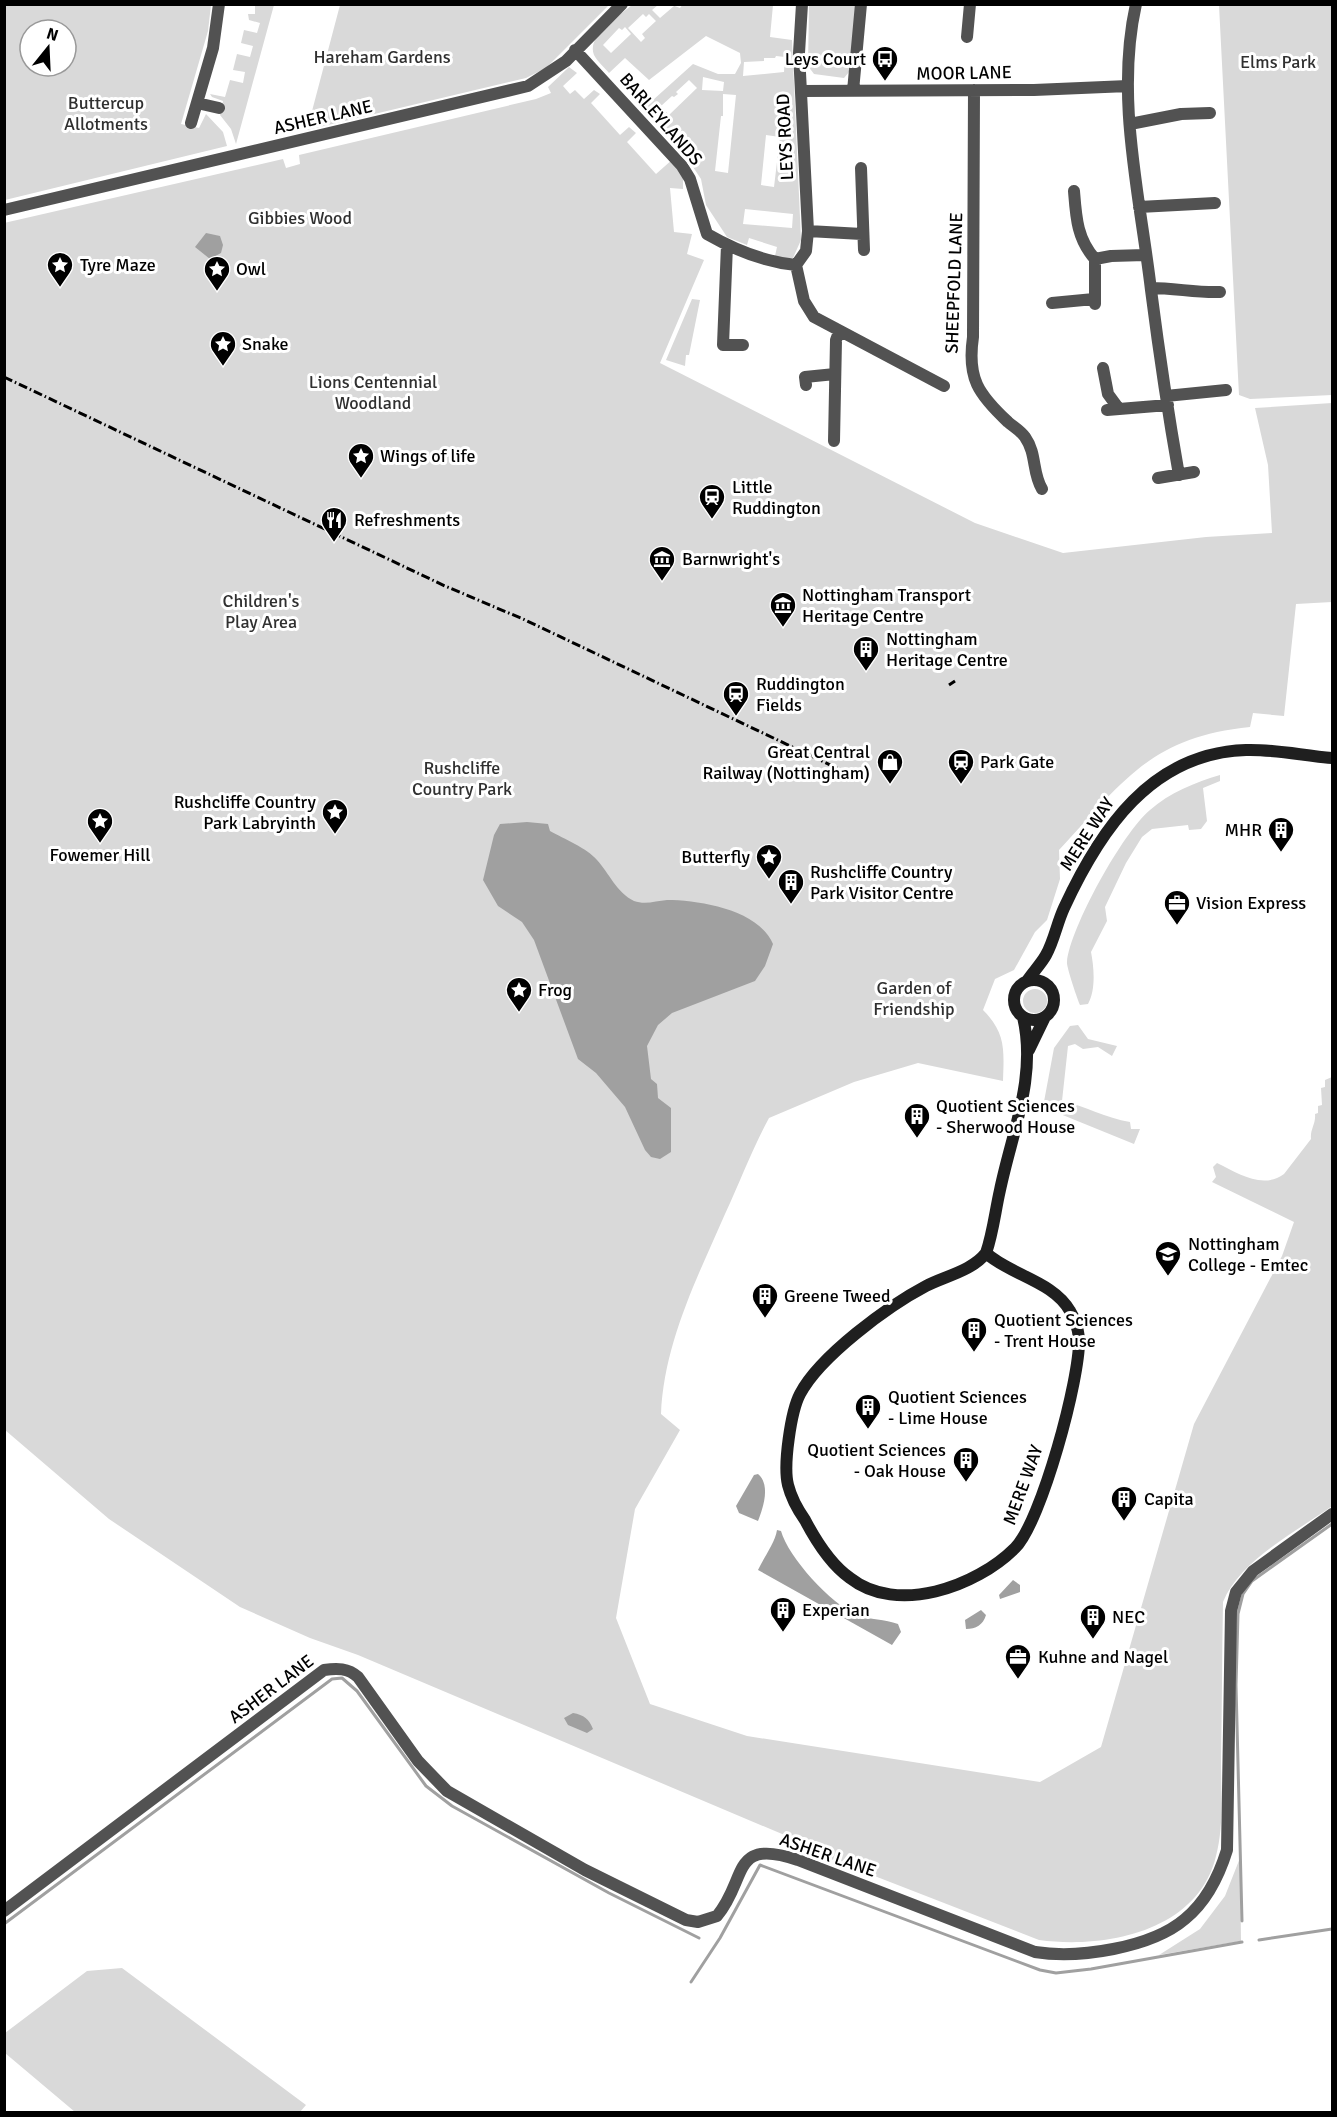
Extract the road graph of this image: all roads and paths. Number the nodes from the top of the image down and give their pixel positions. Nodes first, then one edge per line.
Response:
1 (219, 4) edge
2 (622, 4) edge
3 (802, 4) edge
4 (861, 4) edge
5 (970, 4) edge
6 (1136, 4) edge
7 (967, 37) dead end
8 (575, 50) junction
9 (1128, 86) junction
10 (974, 90) junction
11 (801, 91) junction
12 (853, 91) junction
13 (197, 103) junction
14 (219, 108) dead end
15 (1210, 113) dead end
16 (191, 123) dead end
17 (1131, 124) junction
18 (861, 168) dead end
19 (1074, 191) dead end
20 (1215, 203) dead end
21 (1089, 206) dead end
22 (1139, 207) junction
23 (4, 210) edge
24 (1076, 210) junction
25 (808, 231) junction
26 (862, 234) junction
27 (727, 245) junction
28 (864, 250) dead end
29 (1145, 255) junction
30 (1095, 259) junction
31 (796, 265) junction
32 (1151, 288) junction
33 (1108, 289) dead end
34 (1220, 292) dead end
35 (1094, 297) junction
36 (1052, 303) dead end
37 (839, 332) junction
38 (742, 345) dead end
39 (1103, 368) dead end
40 (835, 374) junction
41 (806, 385) dead end
42 (944, 386) dead end
43 (1226, 390) dead end
44 (1167, 401) junction
45 (834, 441) dead end
46 (1194, 472) dead end
47 (1179, 475) junction
48 (1158, 478) dead end
49 (1042, 489) dead end
50 (1332, 758) edge
51 (1046, 955) junction
52 (1027, 981) junction
53 (1048, 985) junction
54 (1023, 1017) junction
55 (1044, 1019) junction
56 (1028, 1052) junction
57 (986, 1253) junction
58 (1332, 1514) edge
59 (4, 1911) edge

1 - 13 street
2 - 8 street, ASHER LANE
3 - 11 street, LEYS ROAD
4 - 12 street
5 - 7 street
6 - 9 street
8 - 23 street, ASHER LANE
8 - 27 street, BARLEYLANDS
9 - 10 street, MOOR LANE
9 - 17 street
10 - 12 street, MOOR LANE
10 - 49 street, SHEEPFOLD LANE
11 - 12 street, MOOR LANE
11 - 25 street, LEYS ROAD
13 - 14 street
13 - 16 street
15 - 17 street
17 - 22 street
18 - 26 street
19 - 24 street
20 - 22 street
21 - 24 street
22 - 29 street
24 - 30 street
25 - 26 street
25 - 31 street, LEYS ROAD
26 - 28 street
27 - 31 street, BARLEYLANDS
27 - 38 street
29 - 30 street
29 - 32 street
30 - 35 street
31 - 37 street
32 - 34 street
32 - 44 street
33 - 35 street
35 - 36 street
37 - 40 street
37 - 42 street
39 - 44 street
40 - 41 street
40 - 45 street
43 - 44 street
44 - 47 street
46 - 47 street
47 - 48 street
50 - 51 street, MERE WAY
51 - 52 street, MERE WAY
51 - 53 street, MERE WAY
52 - 53 street
52 - 54 street
53 - 55 street
54 - 55 street
54 - 56 street
55 - 56 street
56 - 57 street
57 - 57 street, MERE WAY
58 - 59 street, ASHER LANE

